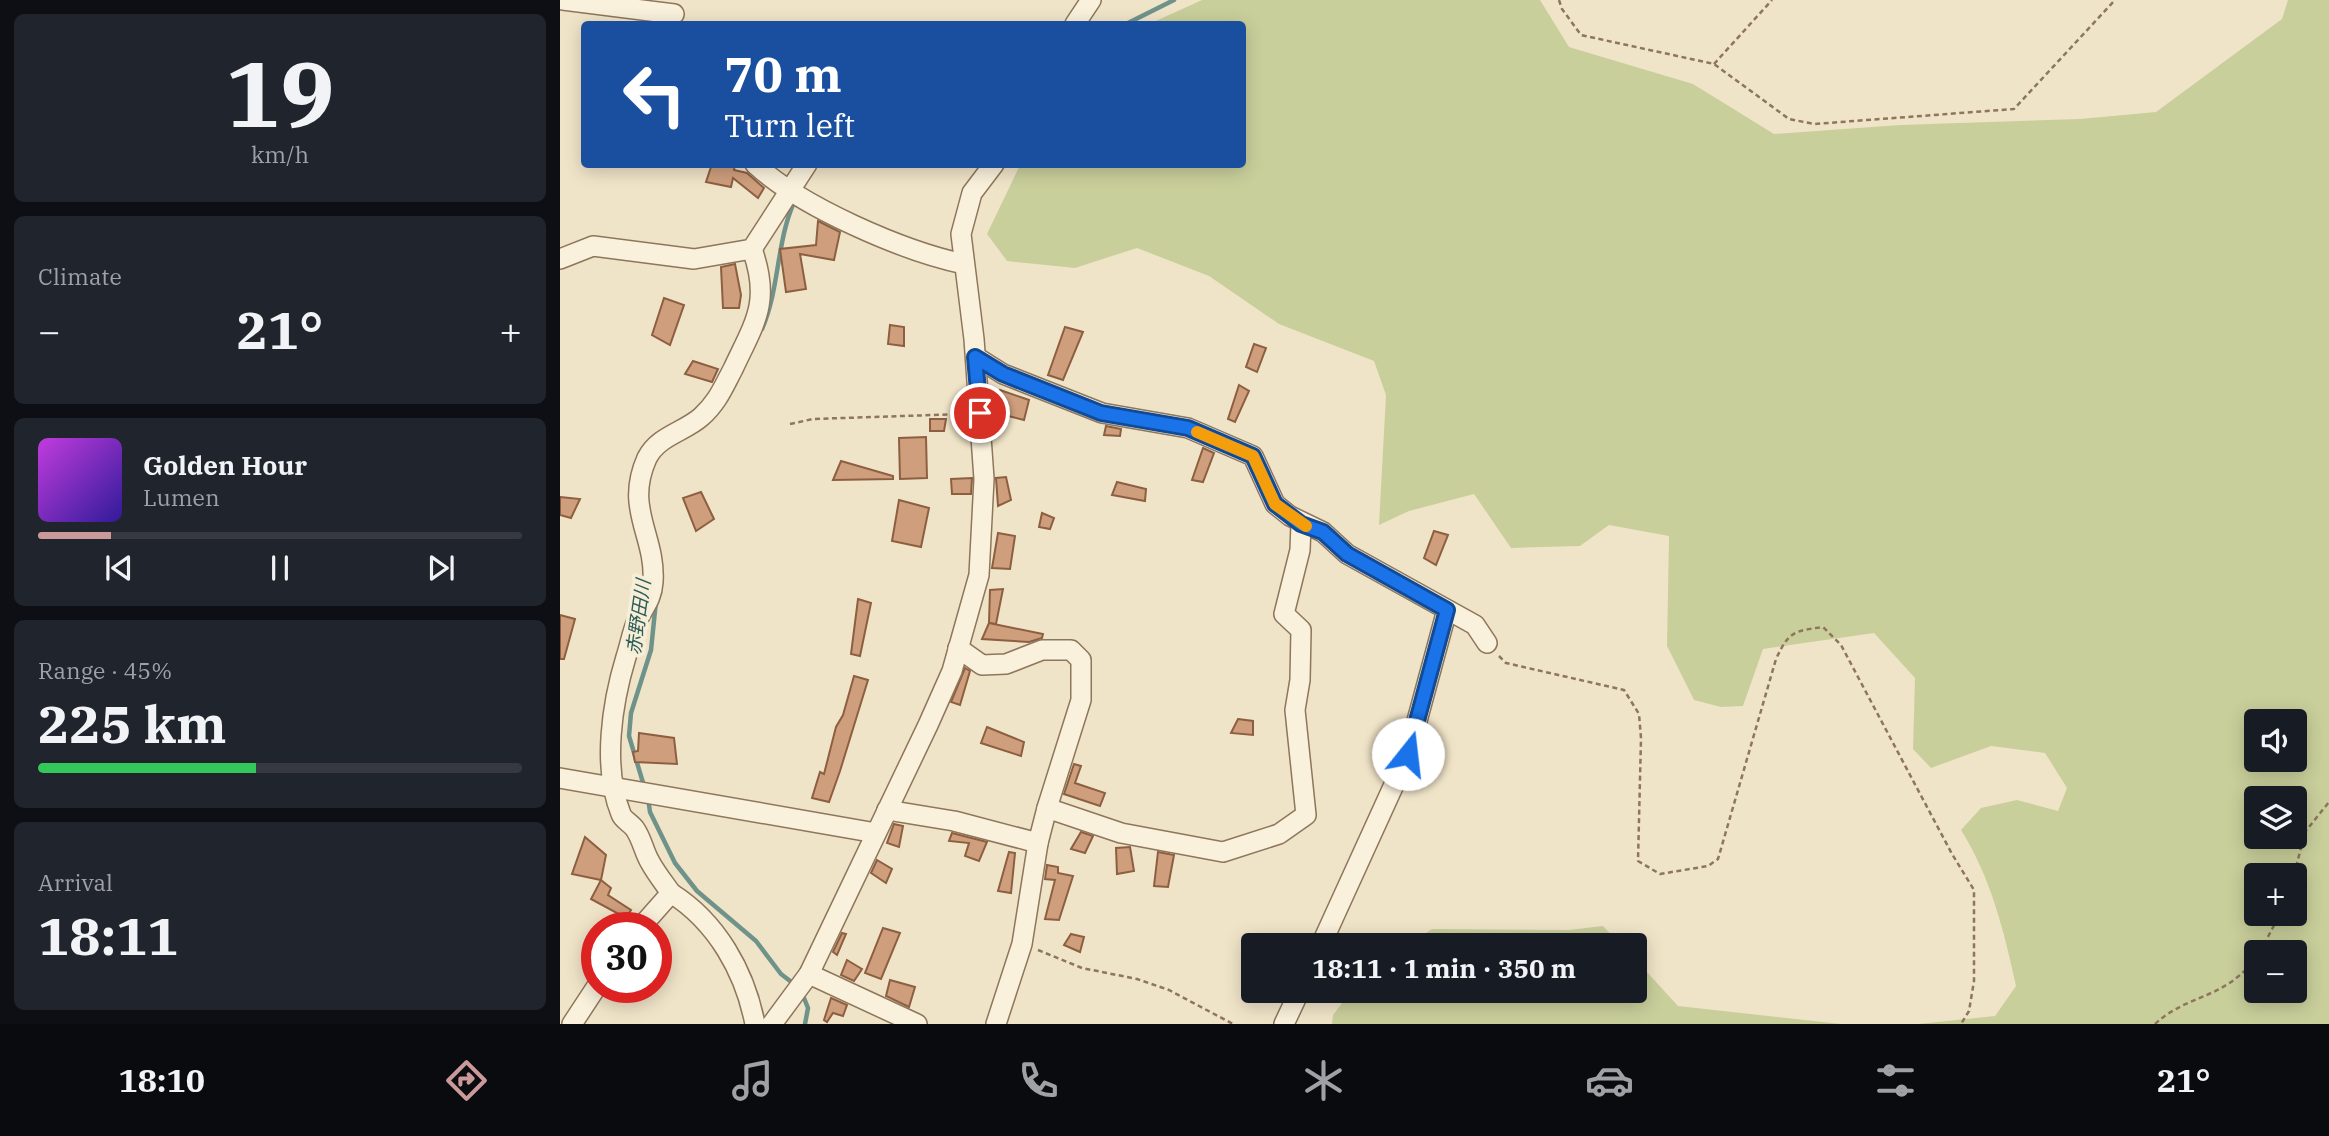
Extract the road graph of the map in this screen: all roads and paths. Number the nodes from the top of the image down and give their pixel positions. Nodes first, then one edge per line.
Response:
1 (563, 0) edge
2 (1559, 0) edge
3 (1772, 0) edge
4 (2115, 0) edge
5 (1086, 2) edge
6 (674, 13) edge
7 (1076, 21) edge
8 (1714, 64) junction
9 (760, 168) edge
10 (804, 168) edge
11 (992, 168) edge
12 (789, 190) junction
13 (752, 249) junction
14 (560, 259) edge
15 (964, 264) junction
16 (975, 357) junction
17 (980, 413) junction
18 (790, 424) dead end
19 (1301, 524) junction
20 (1447, 610) junction
21 (1487, 643) joint
22 (958, 648) junction
23 (560, 778) edge
24 (617, 788) junction
25 (2329, 802) edge
26 (1047, 808) junction
27 (887, 810) junction
28 (876, 833) junction
29 (1038, 843) junction
30 (2297, 863) edge
31 (671, 893) junction
32 (654, 912) edge
33 (1326, 933) edge
34 (1022, 944) junction
35 (809, 974) junction
36 (2244, 974) edge
37 (586, 1003) edge
38 (1294, 1003) edge
39 (572, 1024) edge
40 (755, 1024) edge
41 (772, 1024) edge
42 (917, 1024) edge
43 (996, 1024) edge
44 (1233, 1024) edge
45 (1283, 1024) edge
46 (1961, 1024) edge
47 (2155, 1024) edge

1 - 6 street
2 - 8 path
3 - 8 path
4 - 8 path
5 - 7 street
9 - 12 street
10 - 12 street
11 - 15 street
12 - 13 street
12 - 15 street
13 - 14 street
13 - 24 street
15 - 16 street
16 - 17 street
16 - 19 street
17 - 18 path
17 - 22 street
19 - 20 street
19 - 26 street
20 - 21 street
20 - 33 street
21 - 46 path
22 - 26 street
22 - 27 street
23 - 24 street
24 - 28 street
24 - 31 street
25 - 30 path
26 - 29 street
27 - 28 street
27 - 29 street
28 - 35 street
29 - 34 street
31 - 32 street
31 - 40 street
34 - 43 street
34 - 44 path
35 - 41 street
35 - 42 street
36 - 47 path
37 - 39 street
38 - 45 street

